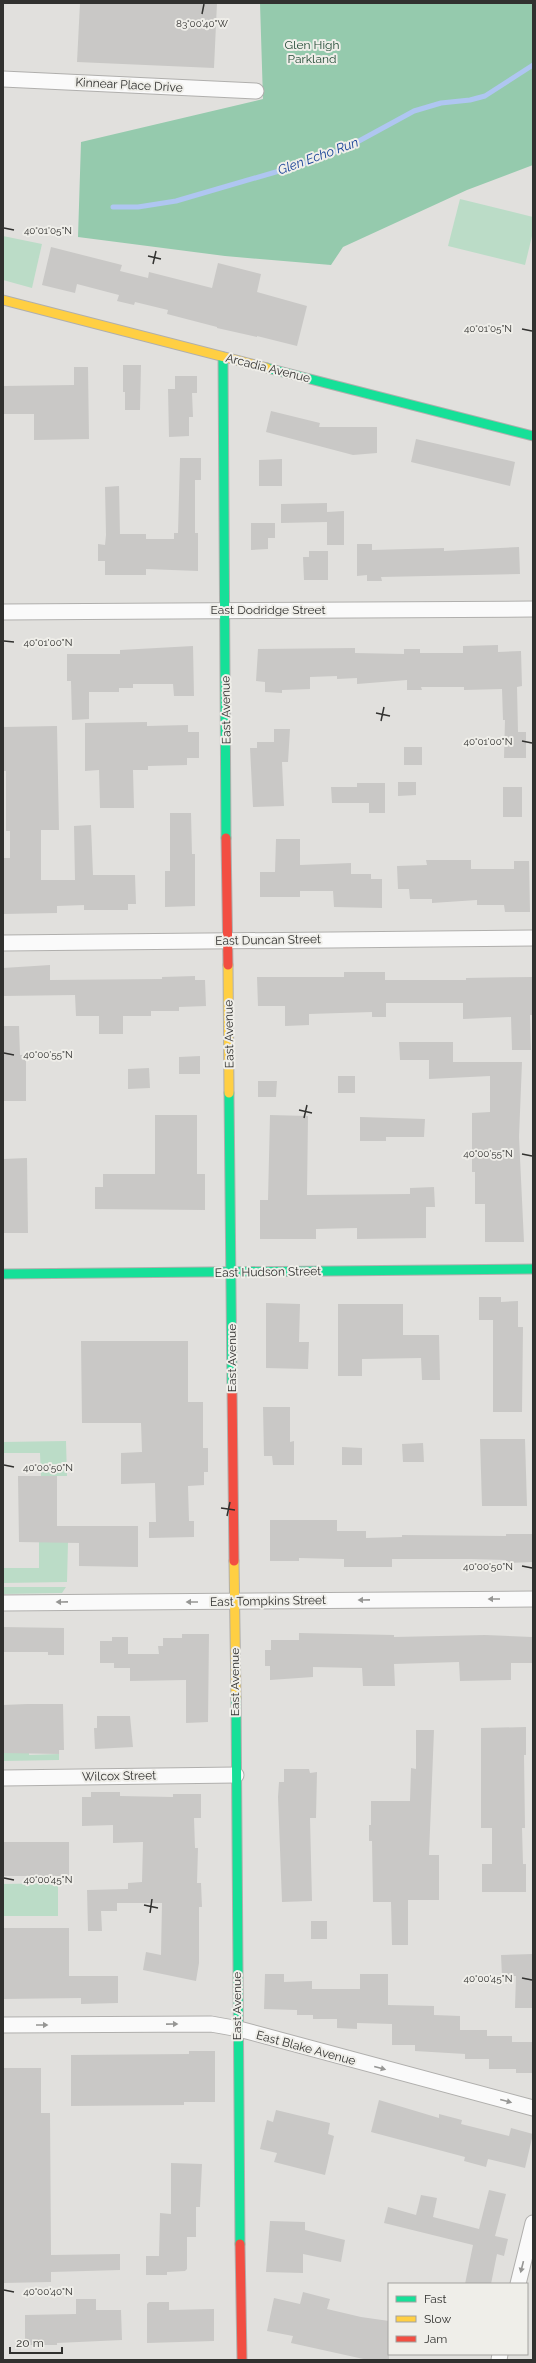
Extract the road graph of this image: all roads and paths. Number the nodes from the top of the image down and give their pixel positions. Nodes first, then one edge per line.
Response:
1 (3, 79) edge
2 (256, 92) dead end
3 (3, 300) edge
4 (223, 357) junction
5 (533, 436) edge
6 (533, 609) edge
7 (224, 610) junction
8 (3, 612) edge
9 (533, 938) edge
10 (228, 941) junction
11 (3, 943) edge
12 (533, 1269) edge
13 (232, 1272) junction
14 (3, 1274) edge
15 (533, 1599) edge
16 (235, 1602) junction
17 (3, 1603) edge
18 (236, 1775) junction
19 (3, 1778) edge
20 (3, 2026) edge
21 (239, 2029) junction
22 (533, 2108) edge
23 (533, 2223) edge
24 (518, 2283) edge
25 (242, 2360) edge

1 - 2 street, Kinnear Place Drive
3 - 4 street, Arcadia Avenue
4 - 5 street, Arcadia Avenue
4 - 7 street, East Avenue
6 - 7 street, East Dodridge Street
7 - 8 street, East Dodridge Street
7 - 10 street, East Avenue
9 - 10 street, East Duncan Street
10 - 11 street, East Duncan Street
10 - 13 street, East Avenue
12 - 13 street, East Hudson Street
13 - 14 street, East Hudson Street
13 - 16 street, East Avenue
15 -> 16 street, East Tompkins Street
16 -> 17 street, East Tompkins Street
16 - 18 street, East Avenue
18 - 19 street, Wilcox Street
18 - 21 street, East Avenue
20 -> 21 street, East Blake Avenue
21 -> 22 street, East Blake Avenue
21 - 25 street, East Avenue
23 -> 24 street

